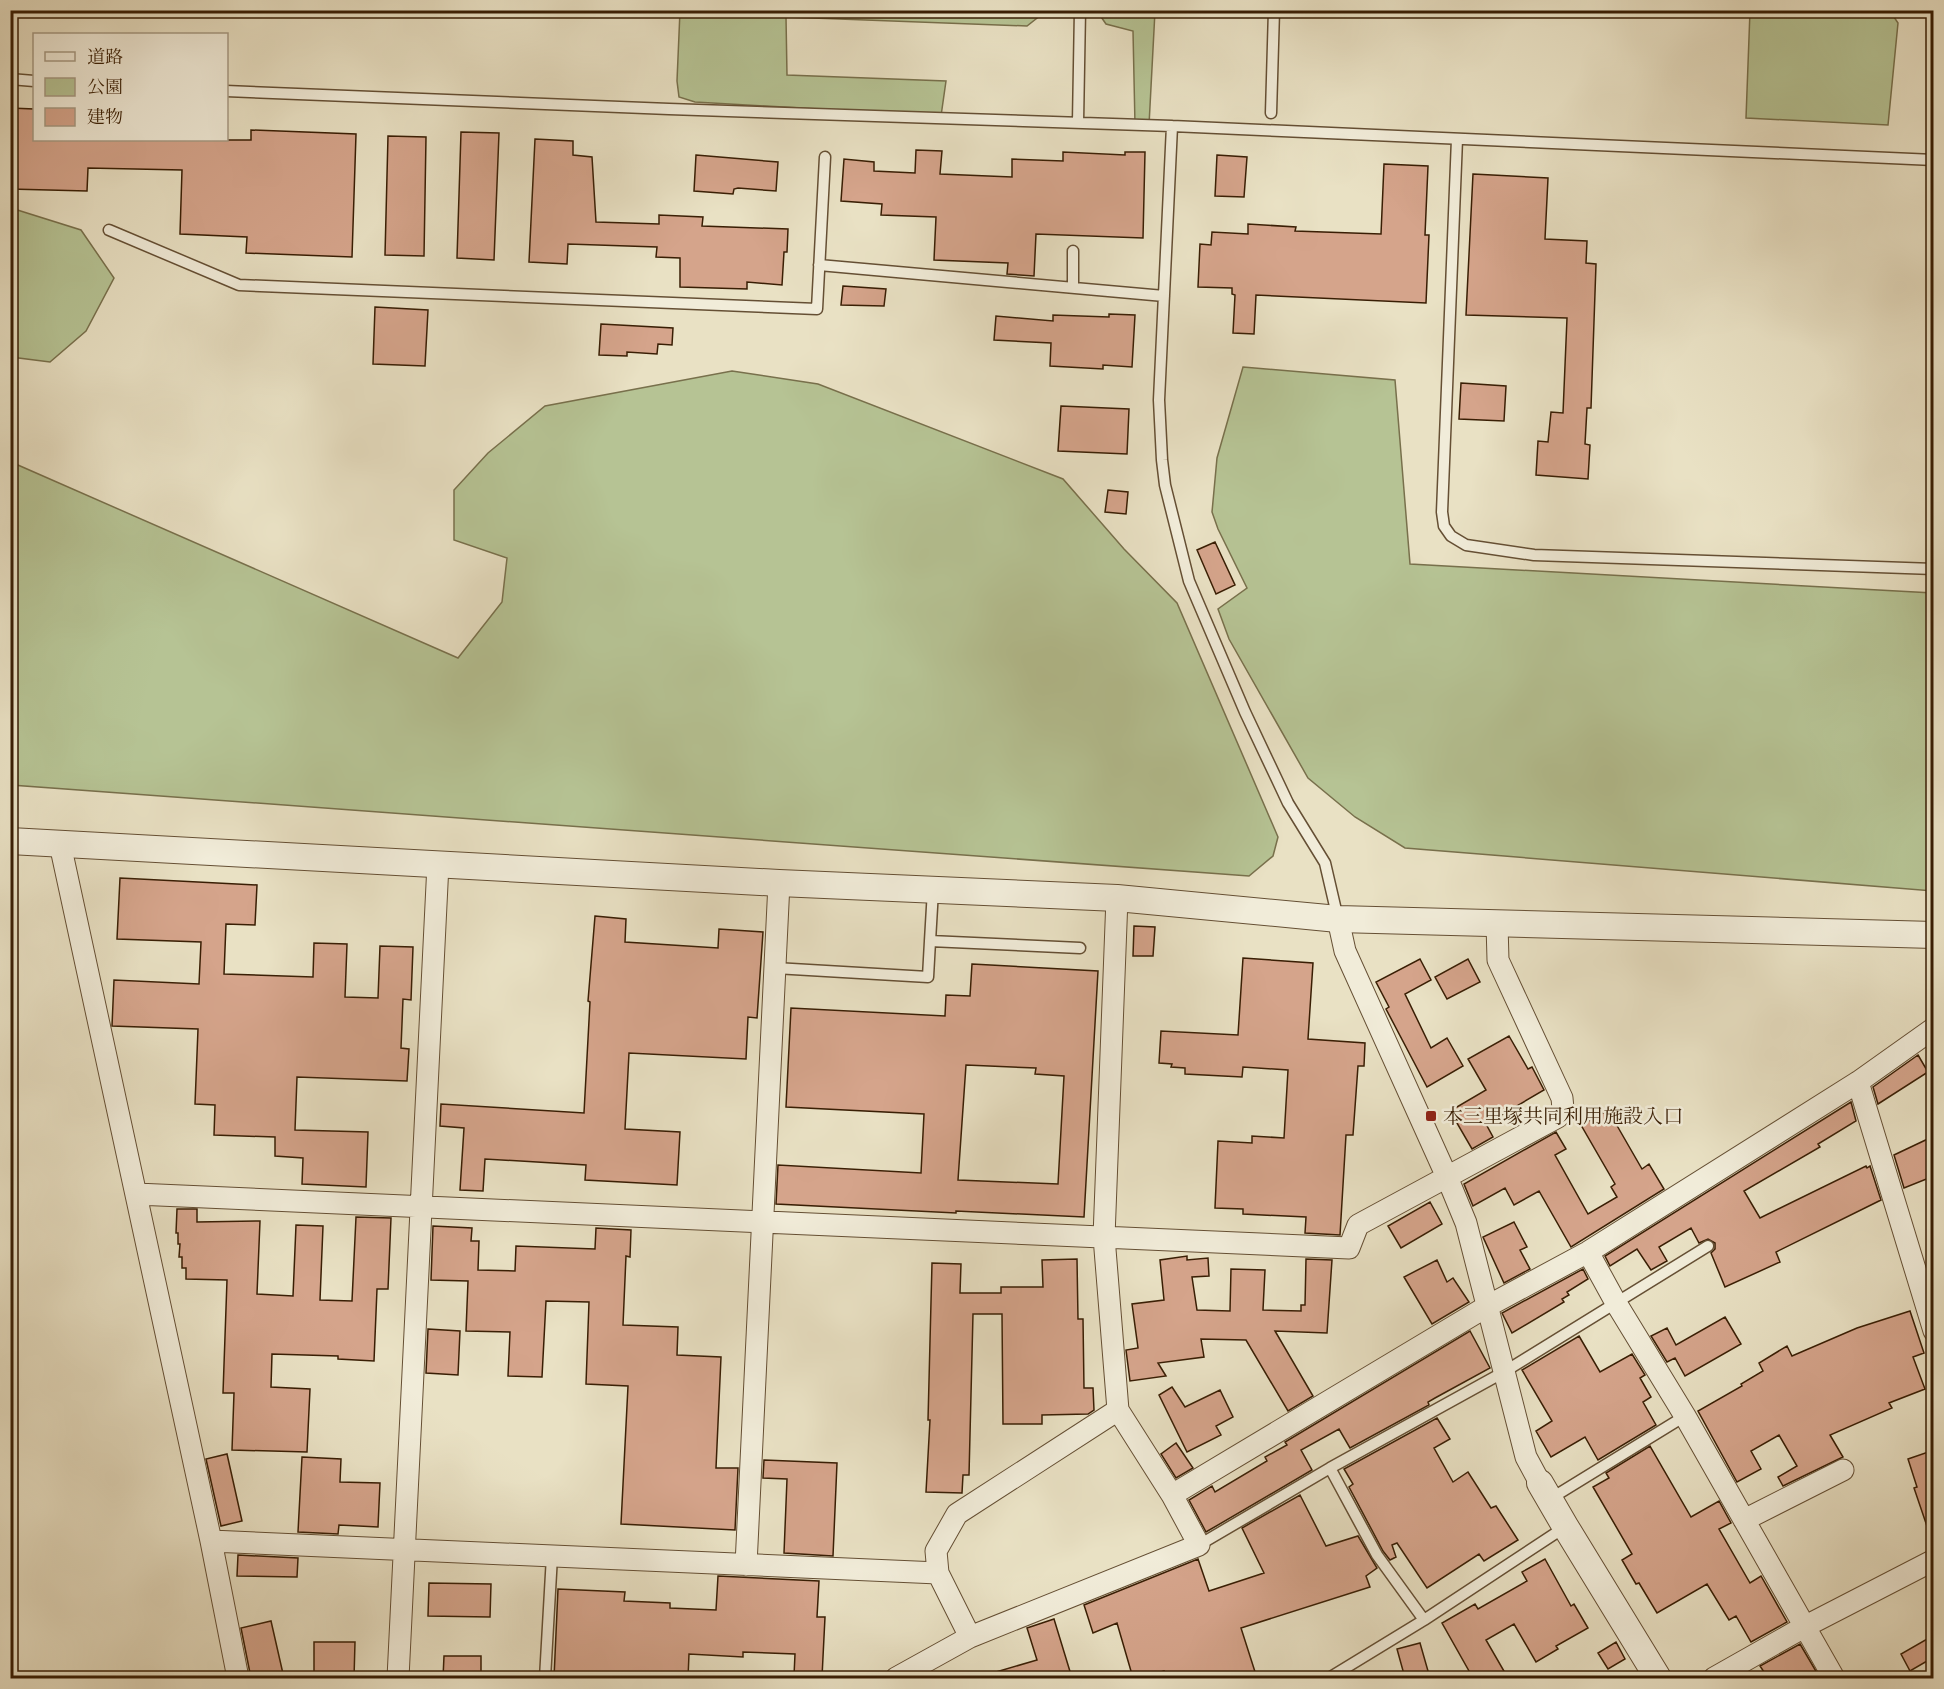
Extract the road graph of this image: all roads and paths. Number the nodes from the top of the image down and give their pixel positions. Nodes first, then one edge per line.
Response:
1 (1080, 10) edge
2 (1274, 10) edge
3 (10, 80) edge
4 (33, 81) edge
5 (228, 91) edge
6 (1271, 113) dead end
7 (1077, 122) junction
8 (1172, 126) junction
9 (1457, 139) junction
10 (825, 157) dead end
11 (1934, 160) edge
12 (109, 230) dead end
13 (1073, 251) dead end
14 (819, 265) junction
15 (1073, 288) junction
16 (1164, 296) junction
17 (1934, 569) edge
18 (10, 841) edge
19 (60, 844) junction
20 (438, 864) junction
21 (779, 883) junction
22 (933, 890) junction
23 (1117, 898) junction
24 (1338, 919) junction
25 (1497, 924) junction
26 (1934, 935) edge
27 (930, 941) junction
28 (1080, 948) dead end
29 (774, 968) junction
30 (1934, 1028) edge
31 (1858, 1082) junction
32 (1447, 1177) junction
33 (136, 1194) junction
34 (421, 1207) junction
35 (762, 1222) junction
36 (1104, 1237) junction
37 (1708, 1246) dead end
38 (1588, 1252) junction
39 (1616, 1303) junction
40 (1486, 1307) junction
41 (1934, 1331) edge
42 (1504, 1372) junction
43 (1118, 1410) junction
44 (1685, 1416) junction
45 (1330, 1468) junction
46 (1843, 1470) dead end
47 (1545, 1491) junction
48 (1172, 1496) junction
49 (1744, 1520) junction
50 (1565, 1526) junction
51 (211, 1541) junction
52 (1199, 1545) junction
53 (404, 1550) junction
54 (552, 1556) junction
55 (1934, 1560) edge
56 (746, 1565) junction
57 (938, 1574) junction
58 (1424, 1620) junction
59 (1804, 1627) junction
60 (970, 1637) junction
61 (238, 1678) edge
62 (398, 1678) edge
63 (545, 1678) edge
64 (896, 1678) edge
65 (1329, 1678) edge
66 (1658, 1678) edge
67 (1714, 1678) edge
68 (1834, 1678) edge

1 - 7 lane
2 - 6 lane
3 - 4 lane
5 - 7 lane
7 - 8 lane
8 - 9 lane
8 - 16 lane
9 - 11 lane
9 - 17 lane
10 - 14 lane
12 - 14 lane
13 - 15 lane
14 - 15 lane
15 - 16 lane
16 - 24 lane
18 - 19 street
19 - 20 street
19 - 33 street
20 - 21 street
20 - 34 street
21 - 22 street
21 - 29 street
22 - 23 street
22 - 27 lane
23 - 24 street
23 - 36 street
24 - 25 street
24 - 32 street
25 - 26 street
25 - 32 street
27 - 28 lane
27 - 29 lane
29 - 35 street
30 - 31 street
31 - 38 street
31 - 41 street
32 - 36 street
32 - 40 street
33 - 34 street
33 - 51 street
34 - 35 street
34 - 53 street
35 - 36 street
35 - 56 street
36 - 43 street
37 - 39 lane
38 - 39 street
38 - 40 street
39 - 42 lane
39 - 44 street
40 - 42 street
40 - 48 street
42 - 45 lane
42 - 47 street
43 - 48 street
43 - 57 street
44 - 47 lane
44 - 49 street
45 - 52 lane
45 - 58 lane
46 - 49 street
47 - 50 street
48 - 52 street
49 - 59 street
50 - 58 lane
50 - 66 street
51 - 53 street
51 - 61 street
52 - 60 street
53 - 54 street
53 - 62 street
54 - 56 street
54 - 63 lane
55 - 59 street
56 - 57 street
57 - 60 street
58 - 65 lane
59 - 67 street
59 - 68 street
60 - 64 street

